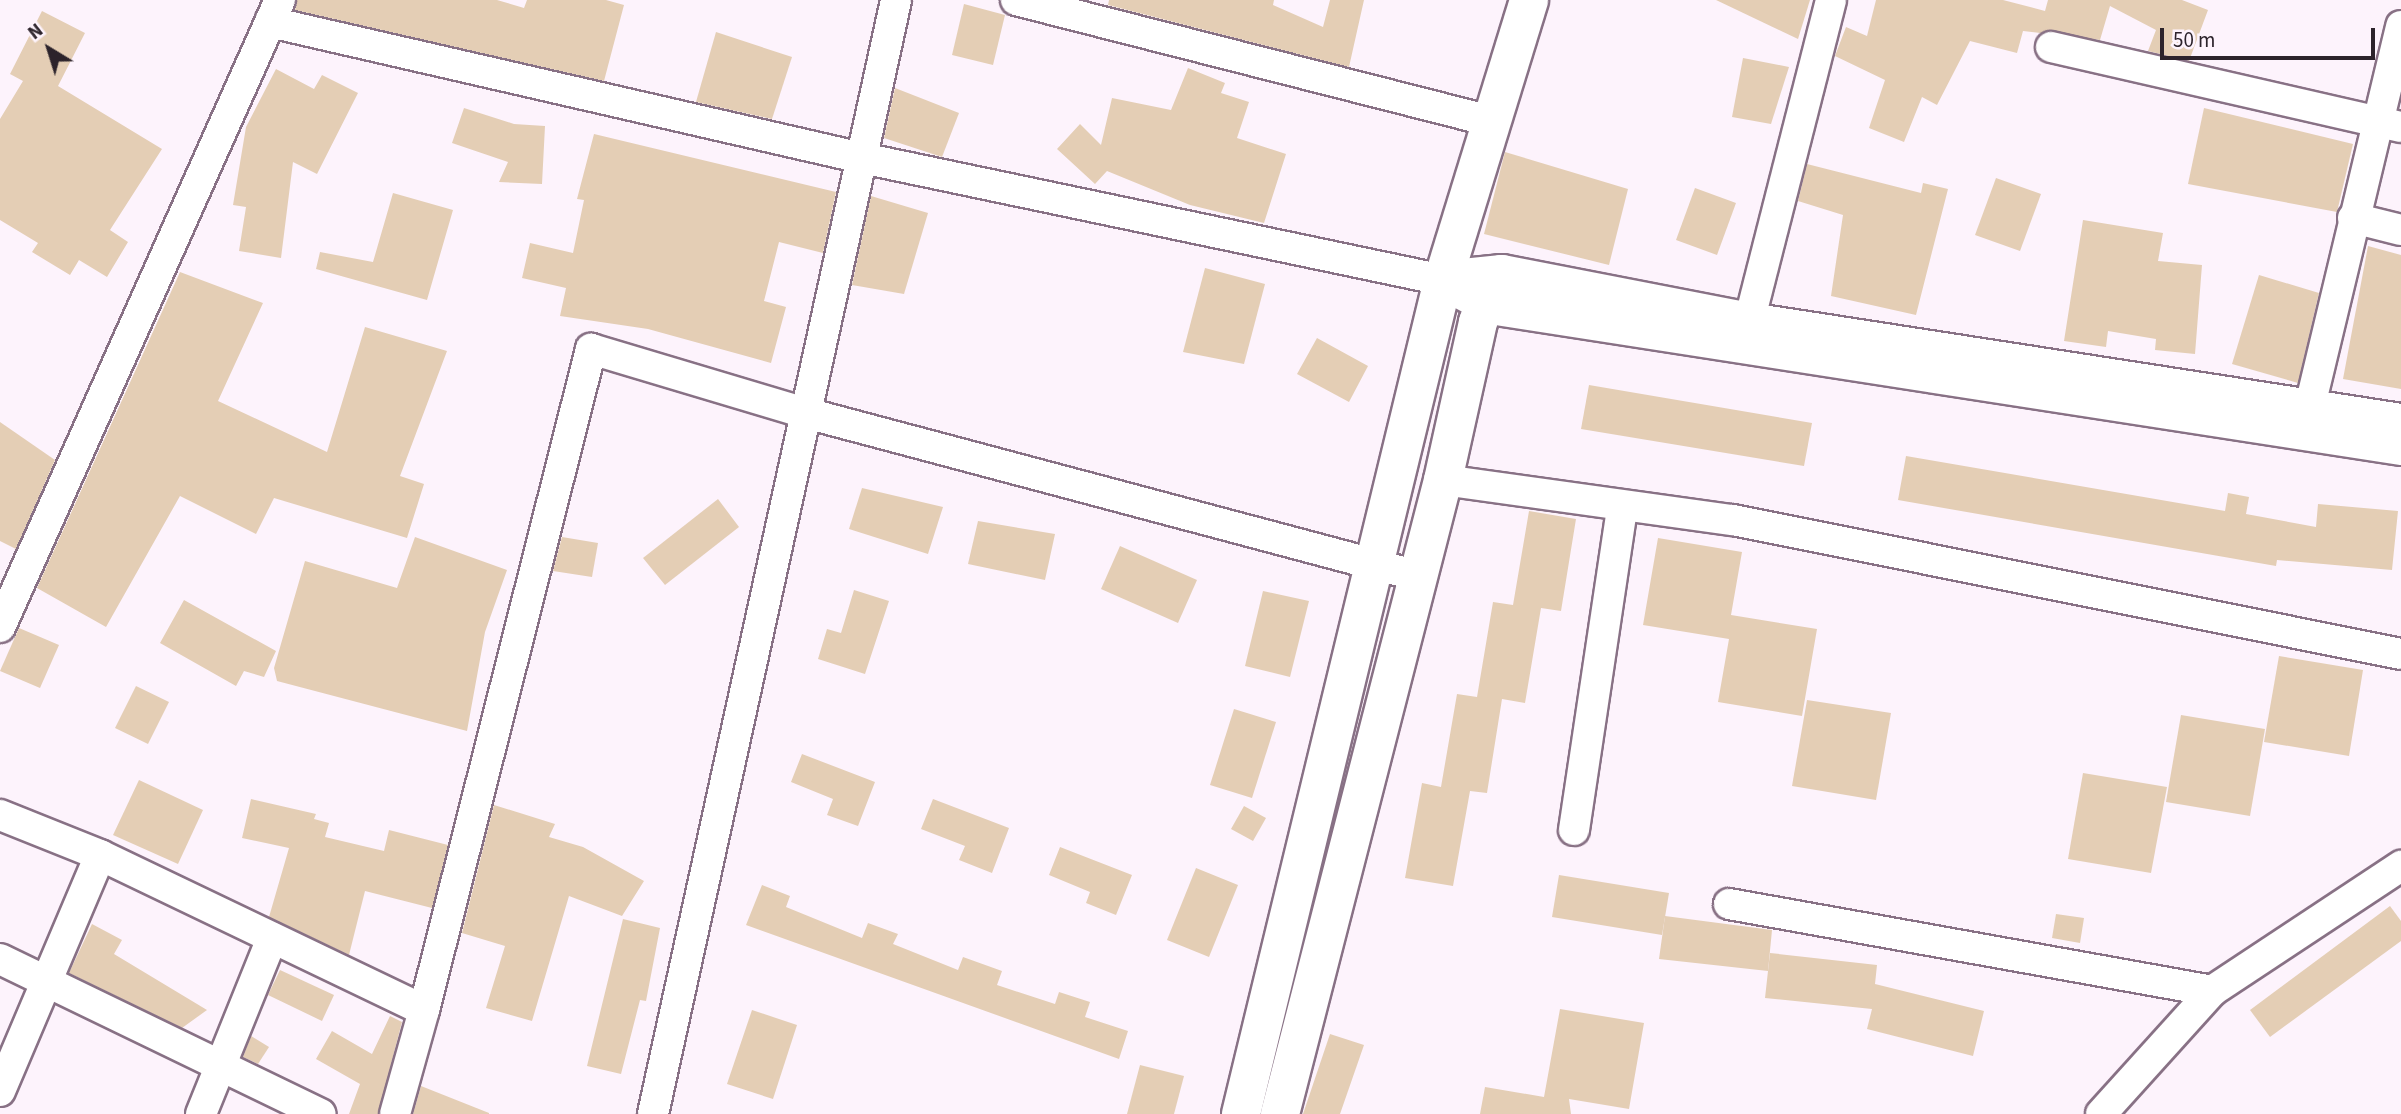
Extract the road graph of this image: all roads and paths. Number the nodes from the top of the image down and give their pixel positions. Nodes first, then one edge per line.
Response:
1 (896, 0) edge
2 (1016, 0) edge
3 (1530, 0) edge
4 (1831, 0) edge
5 (275, 11) edge
6 (2401, 26) edge
7 (2051, 47) dead end
8 (1492, 121) junction
9 (2389, 124) edge
10 (862, 159) junction
11 (2353, 218) junction
12 (2401, 230) edge
13 (1443, 280) junction
14 (1491, 289) junction
15 (1749, 323) junction
16 (2309, 410) junction
17 (806, 414) junction
18 (2401, 424) edge
19 (2401, 446) edge
20 (1443, 480) junction
21 (1622, 509) junction
22 (1374, 565) junction
23 (1418, 576) junction
24 (0, 627) edge
25 (2401, 654) edge
26 (0, 815) edge
27 (1574, 830) dead end
28 (100, 855) junction
29 (2401, 866) edge
30 (1729, 904) dead end
31 (272, 938) junction
32 (0, 959) edge
33 (49, 983) junction
34 (2212, 991) junction
35 (424, 1010) junction
36 (223, 1067) junction
37 (0, 1091) edge
38 (201, 1114) edge
39 (320, 1114) edge
40 (395, 1114) edge
41 (653, 1114) edge
42 (1241, 1114) edge
43 (1280, 1114) edge
44 (2101, 1114) edge

1 - 10 street
2 - 8 street
3 - 8 street
4 - 15 street
5 - 10 street
5 - 24 street
6 - 9 street
7 - 9 street
8 - 13 street
9 - 11 street
10 - 13 street
10 - 17 street
11 - 12 street
11 - 16 street
13 - 14 street
13 - 22 street
14 - 15 street
14 - 19 street
14 - 20 street
15 - 16 street
16 - 18 street
17 - 22 street
17 - 35 street
17 - 41 street
20 - 21 street
20 - 23 street
21 - 25 street
21 - 27 street
22 - 23 street
22 - 42 street
23 - 43 street
26 - 28 street
28 - 31 street
28 - 33 street
29 - 34 street
30 - 34 street
31 - 35 street
31 - 36 street
32 - 33 street
33 - 36 street
33 - 37 street
34 - 44 street
35 - 40 street
36 - 38 street
36 - 39 street

